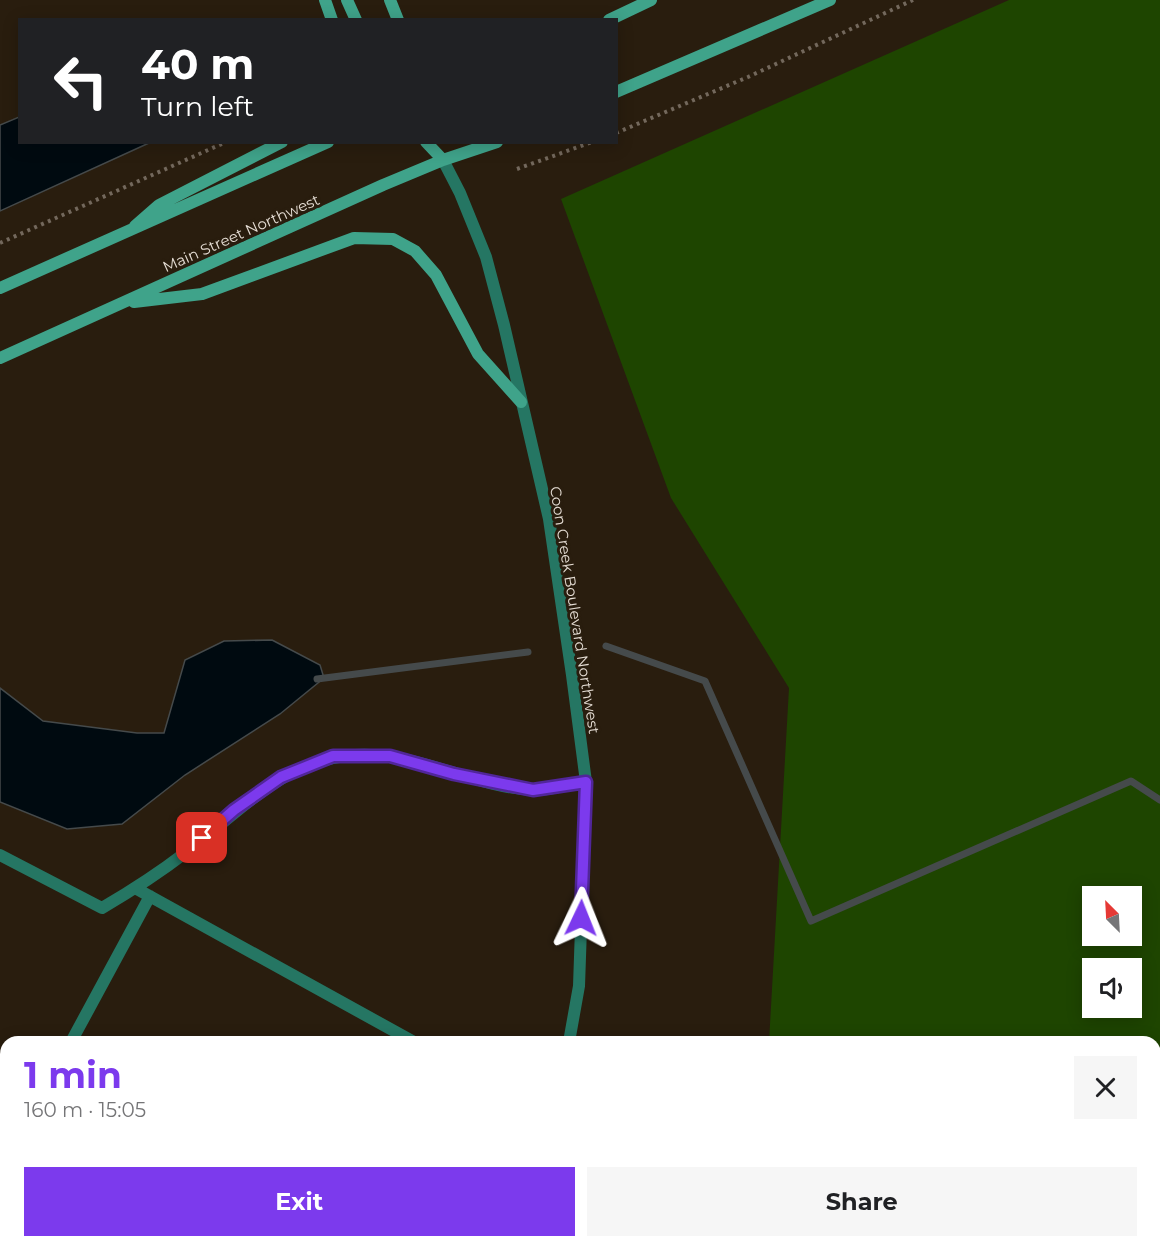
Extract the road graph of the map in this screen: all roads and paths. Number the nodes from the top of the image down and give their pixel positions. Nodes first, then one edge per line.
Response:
1 (325, 0) edge
2 (347, 0) edge
3 (390, 0) edge
4 (651, 0) edge
5 (830, 0) edge
6 (913, 0) edge
7 (331, 18) edge
8 (355, 18) edge
9 (397, 18) edge
10 (613, 18) edge
11 (618, 91) edge
12 (618, 132) edge
13 (222, 144) edge
14 (278, 144) edge
15 (324, 144) edge
16 (428, 144) edge
17 (440, 144) edge
18 (491, 144) edge
19 (586, 144) edge
20 (443, 160) junction
21 (517, 169) dead end
22 (126, 234) junction
23 (0, 243) edge
24 (0, 288) edge
25 (121, 303) junction
26 (0, 358) edge
27 (521, 402) junction
28 (586, 782) junction
29 (0, 855) edge
30 (135, 888) junction
31 (150, 896) junction
32 (74, 1036) edge
33 (403, 1036) edge
34 (570, 1036) edge

1 - 7 main road
2 - 8 main road
3 - 9 main road
4 - 10 main road
5 - 11 main road
6 - 12 path
13 - 23 path
14 - 22 main road
15 - 22 main road
16 - 20 main road
17 - 20 main road
18 - 20 main road, Main Street Northwest
19 - 21 path
20 - 25 main road, Main Street Northwest
20 - 27 street, Coon Creek Boulevard Northwest
22 - 24 main road
25 - 26 main road, Main Street Northwest
25 - 27 main road
27 - 28 street, Coon Creek Boulevard Northwest
28 - 30 street
28 - 34 street, Coon Creek Boulevard Northwest
29 - 30 street
30 - 31 street
31 - 32 street
31 - 33 street

